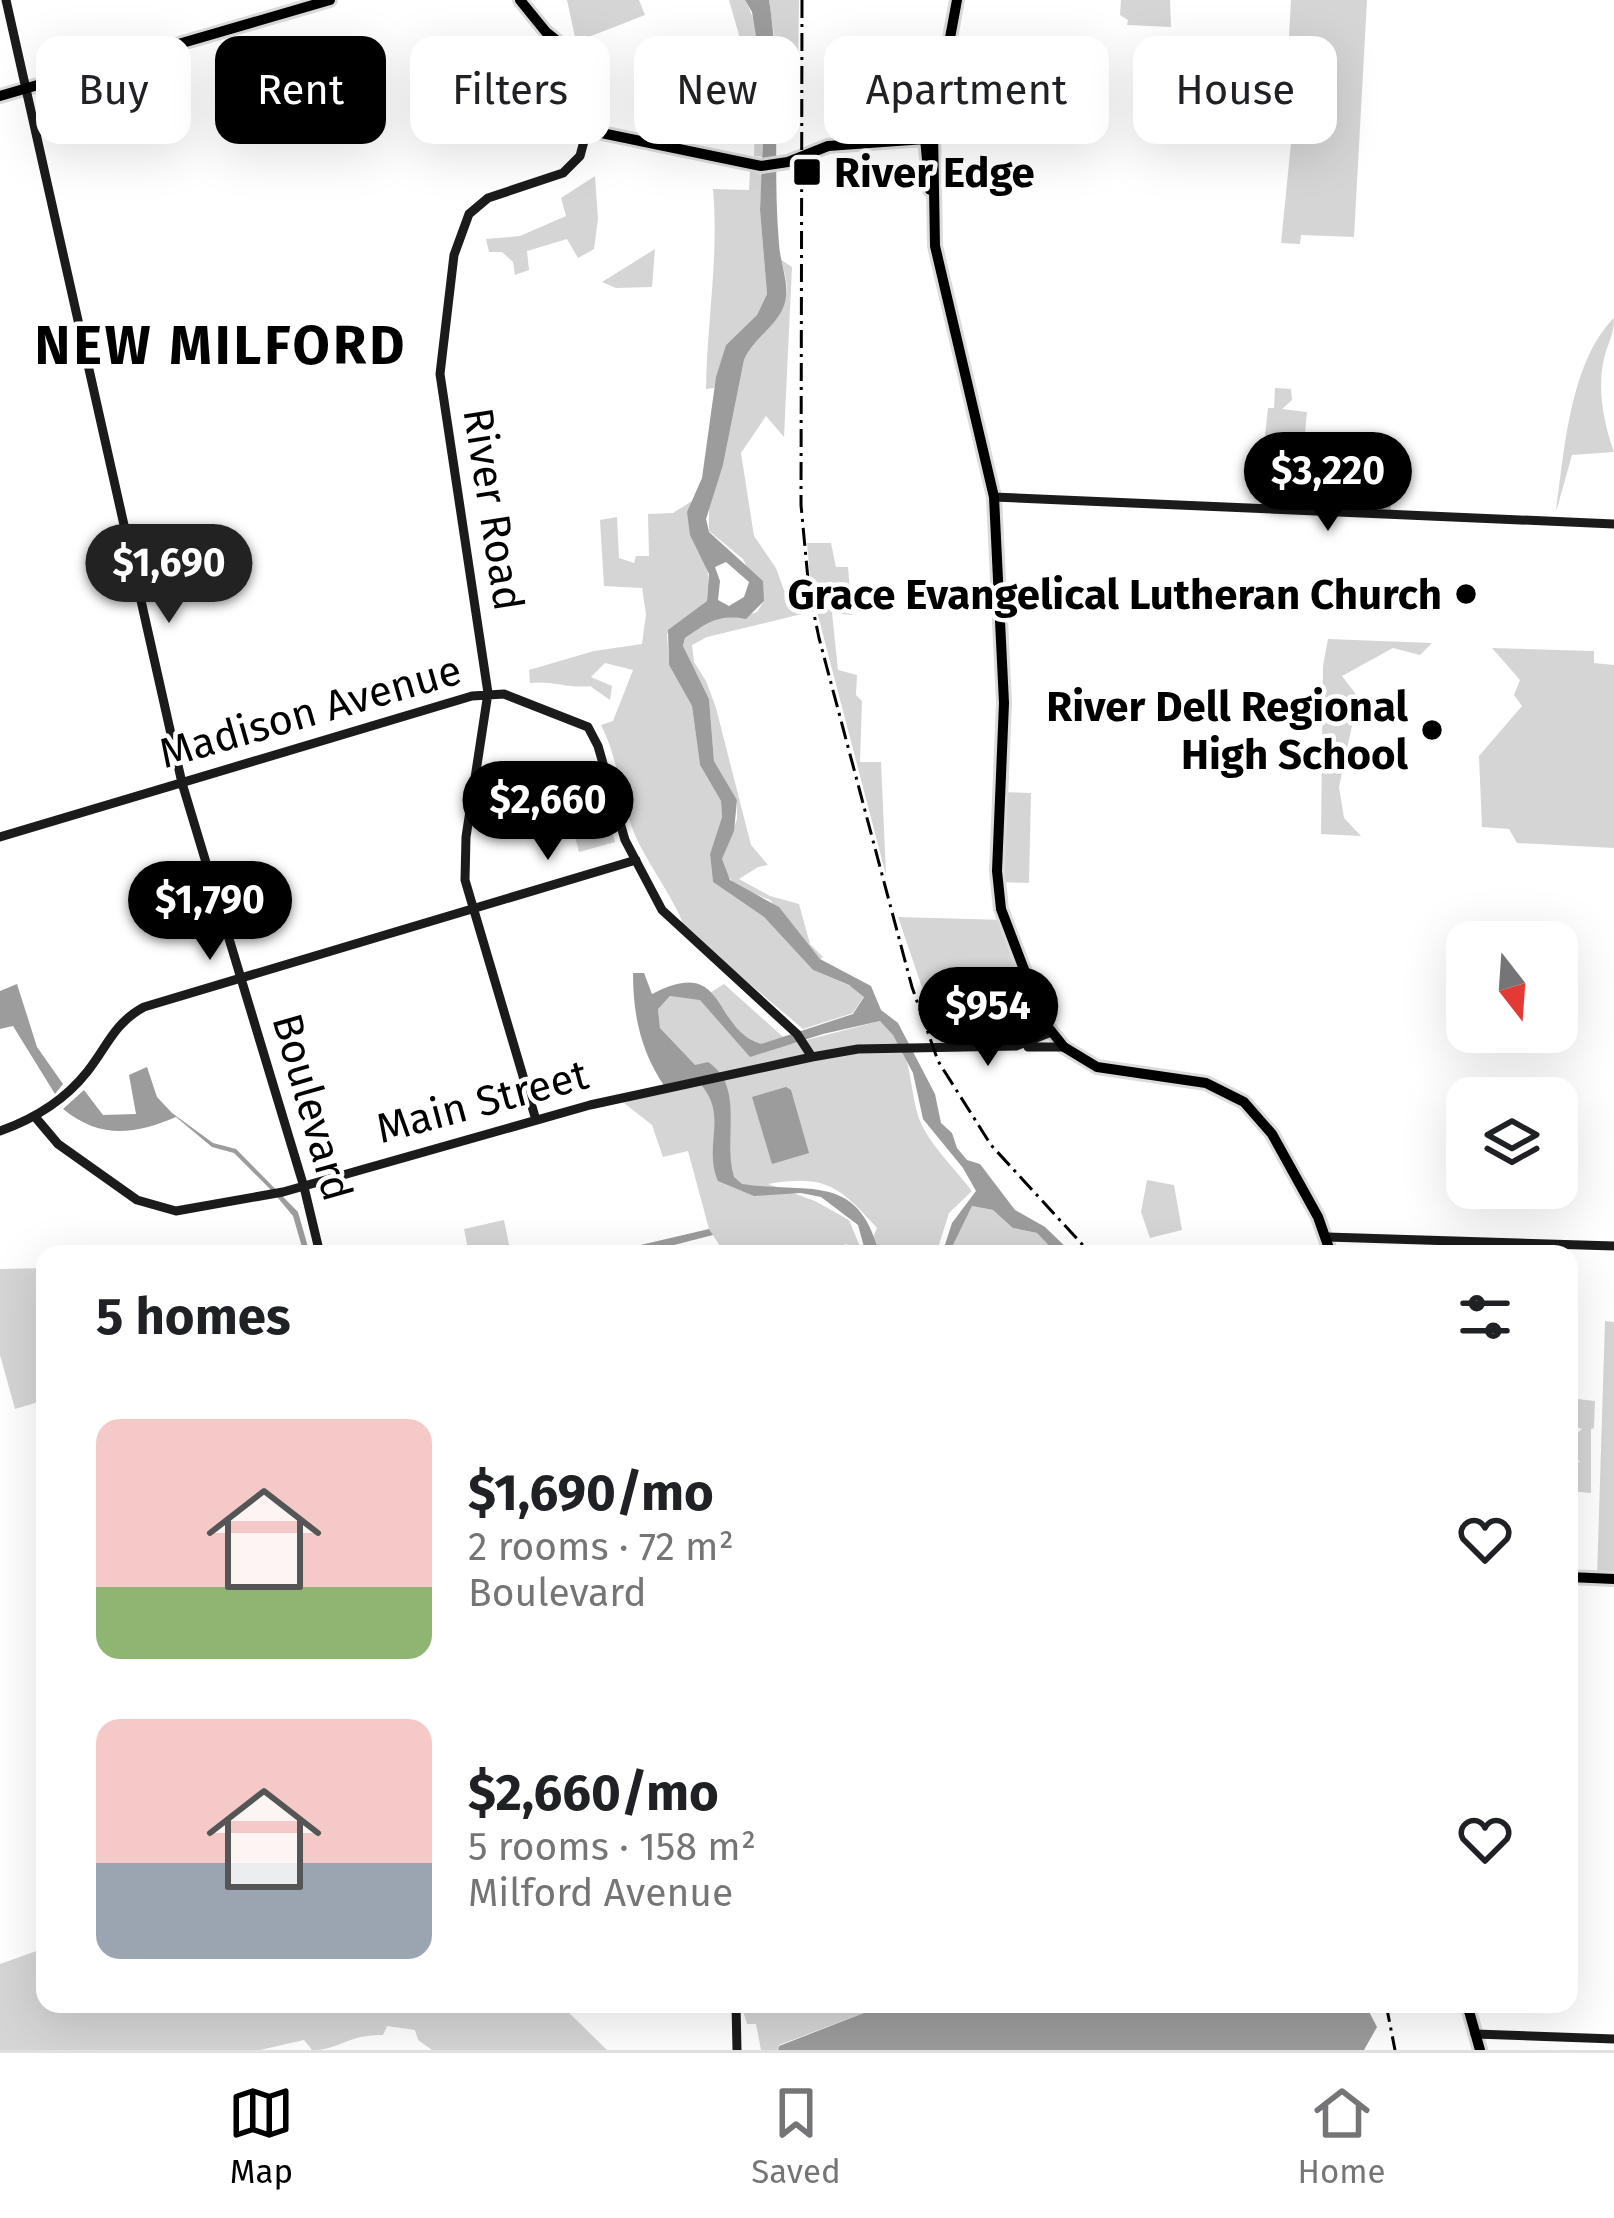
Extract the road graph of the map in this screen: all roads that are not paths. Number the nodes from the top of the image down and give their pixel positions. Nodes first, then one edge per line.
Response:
1 (6, 0) edge
2 (330, 0) edge
3 (520, 0) edge
4 (957, 0) edge
5 (550, 36) edge
6 (949, 36) edge
7 (26, 88) junction
8 (0, 96) edge
9 (610, 135) edge
10 (583, 144) edge
11 (858, 144) edge
12 (911, 144) edge
13 (925, 144) edge
14 (933, 144) edge
15 (925, 157) junction
16 (933, 199) junction
17 (994, 497) junction
18 (1614, 524) edge
19 (488, 693) junction
20 (182, 782) junction
21 (0, 837) edge
22 (636, 860) junction
23 (473, 909) junction
24 (240, 977) junction
25 (1051, 1032) junction
26 (1011, 1046) junction
27 (1064, 1047) junction
28 (812, 1057) junction
29 (36, 1118) junction
30 (536, 1120) junction
31 (0, 1131) edge
32 (304, 1187) junction
33 (1327, 1237) junction
34 (318, 1245) edge
35 (1329, 1245) edge
36 (1614, 1246) edge
37 (1578, 1577) edge
38 (1614, 1579) edge
39 (736, 2013) edge
40 (1469, 2013) edge
41 (1475, 2035) junction
42 (1614, 2039) edge
43 (736, 2050) edge
44 (1480, 2050) edge

1 - 7 street, Boulevard
2 - 7 main road
3 - 5 main road
4 - 6 main road
7 - 8 main road
7 - 20 street, Boulevard
9 - 11 main road
10 - 19 street, River Road
12 - 15 main road
13 - 15 main road
14 - 16 main road
15 - 16 main road
16 - 17 main road
17 - 18 street
17 - 25 main road
19 - 20 street, Madison Avenue
19 - 22 street, Madison Avenue
19 - 23 street, River Road
20 - 21 street, Madison Avenue
20 - 24 street, Boulevard
22 - 23 street
22 - 28 street, Madison Avenue
23 - 24 street
23 - 30 street, River Road
24 - 29 street
24 - 32 street, Boulevard
25 - 26 street
25 - 27 main road
26 - 27 street, Main Street
26 - 28 street, Main Street
27 - 33 main road
28 - 30 street, Main Street
29 - 31 street
29 - 32 street, Main Street
30 - 32 street, Main Street
32 - 34 street, Boulevard
33 - 35 main road
33 - 36 street
37 - 38 main road
39 - 43 street
40 - 41 main road
41 - 42 street
41 - 44 main road

